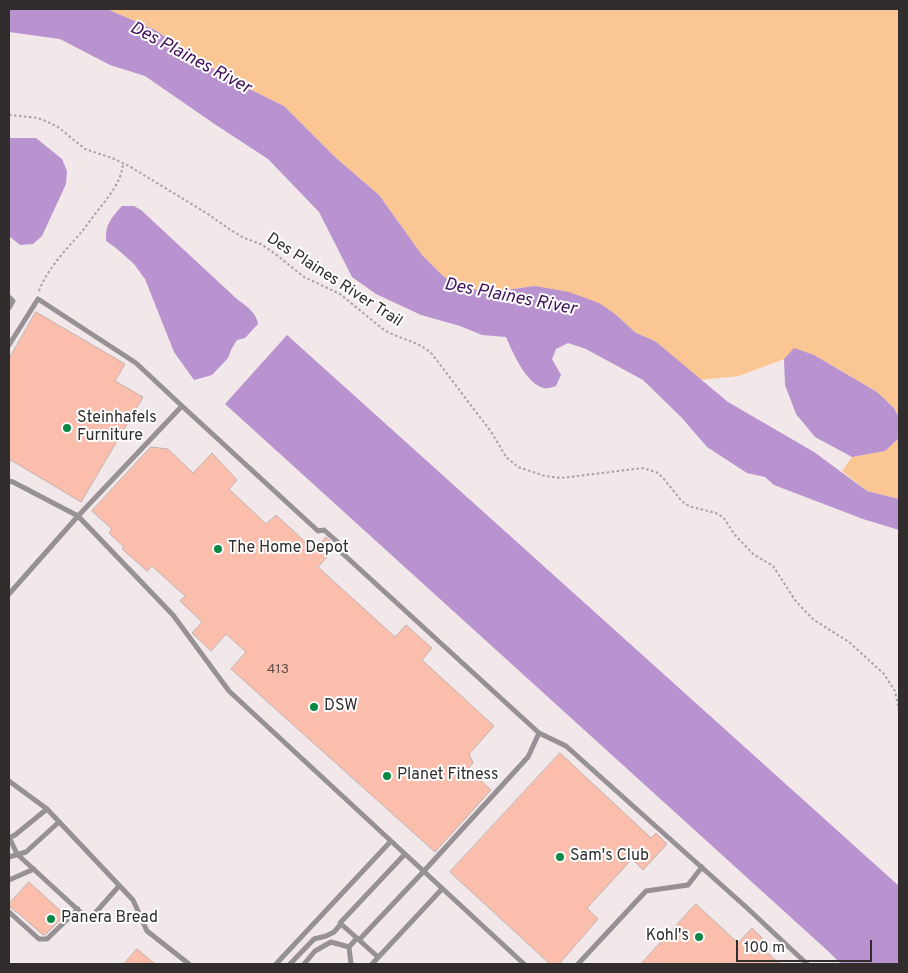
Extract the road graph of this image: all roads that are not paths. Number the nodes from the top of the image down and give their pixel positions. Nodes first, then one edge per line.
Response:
1 (9, 297) edge
2 (9, 308) edge
3 (9, 345) edge
4 (182, 406) junction
5 (9, 481) edge
6 (78, 516) junction
7 (9, 594) edge
8 (539, 733) junction
9 (9, 781) edge
10 (47, 809) junction
11 (59, 822) junction
12 (9, 838) edge
13 (391, 841) junction
14 (17, 854) junction
15 (404, 854) junction
16 (9, 857) edge
17 (702, 867) junction
18 (34, 870) junction
19 (424, 871) junction
20 (9, 880) edge
21 (119, 886) junction
22 (442, 889) junction
23 (78, 909) junction
24 (9, 912) edge
25 (341, 924) junction
26 (358, 939) junction
27 (349, 947) junction
28 (378, 957) junction
29 (189, 964) edge
30 (276, 964) edge
31 (290, 964) edge
32 (304, 964) edge
33 (351, 964) edge
34 (372, 964) edge
35 (524, 964) edge
36 (578, 964) edge
37 (807, 964) edge

1 - 2 lane
3 - 4 lane
4 - 6 lane
4 - 8 lane
5 - 6 lane
6 - 7 lane
6 - 13 lane
8 - 17 lane
8 - 19 lane
9 - 10 lane
10 - 11 lane
10 - 12 lane
11 - 14 lane
11 - 21 lane
12 - 14 lane
13 - 15 lane
13 - 30 lane
14 - 16 lane
14 - 18 lane
15 - 19 lane
15 - 25 lane
17 - 36 lane
17 - 37 lane
18 - 20 lane
18 - 23 lane
19 - 22 lane
19 - 26 lane
21 - 23 lane
21 - 29 lane
22 - 28 lane
22 - 35 lane
23 - 24 lane
25 - 26 lane
25 - 31 lane
26 - 27 lane
26 - 28 lane
27 - 32 lane
27 - 33 lane
28 - 34 lane

